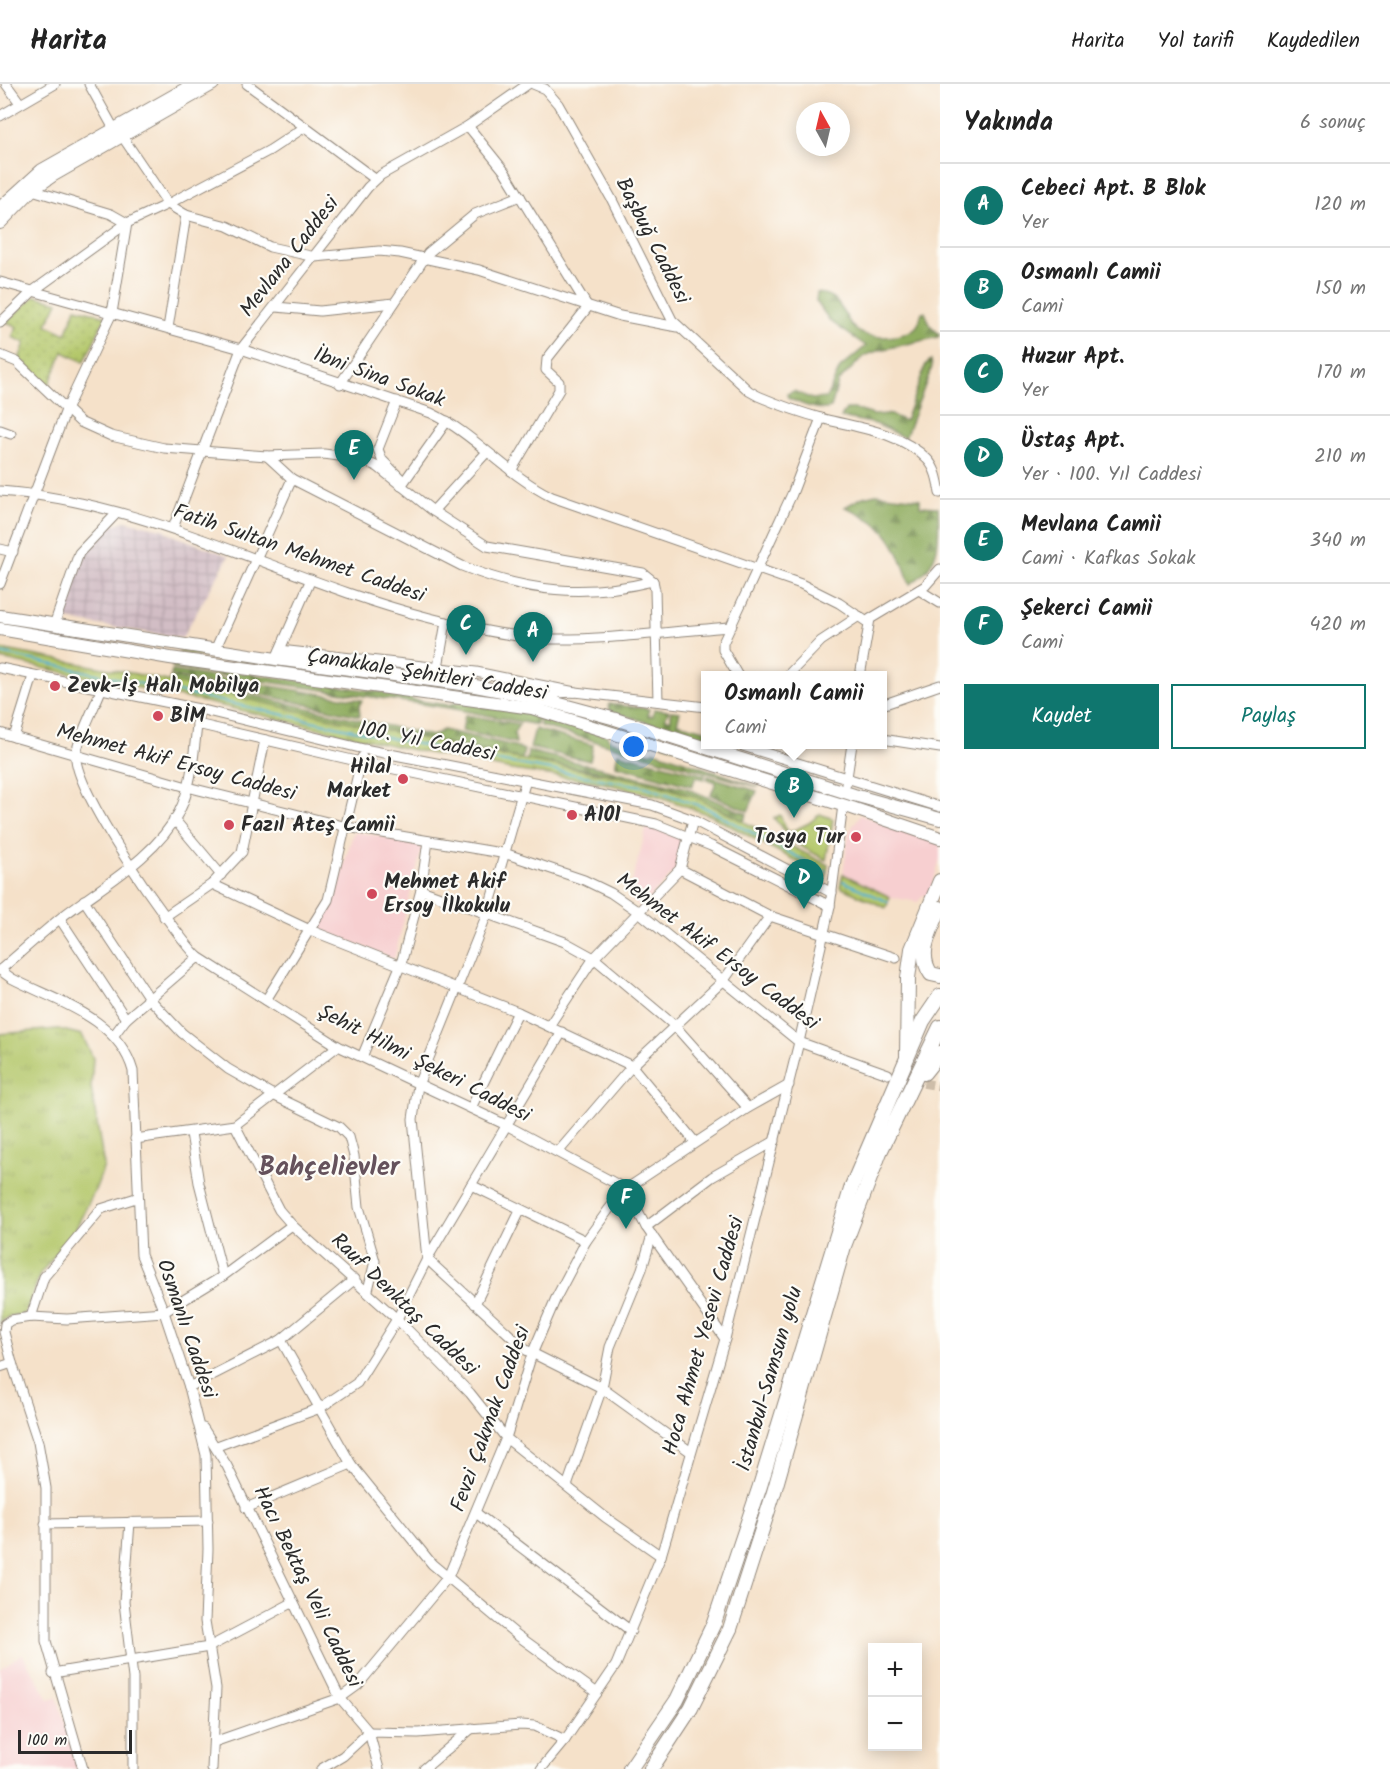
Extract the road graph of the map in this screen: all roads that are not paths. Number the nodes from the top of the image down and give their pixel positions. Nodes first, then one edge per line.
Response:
1 (6, 84) edge
2 (55, 84) edge
3 (89, 84) edge
4 (194, 84) edge
5 (213, 84) edge
6 (247, 84) edge
7 (530, 84) edge
8 (20, 103) junction
9 (0, 116) edge
10 (468, 126) junction
11 (305, 127) junction
12 (118, 133) junction
13 (375, 179) junction
14 (32, 190) junction
15 (520, 196) junction
16 (168, 204) junction
17 (0, 208) edge
18 (186, 215) junction
19 (0, 223) edge
20 (127, 223) junction
21 (315, 257) junction
22 (423, 258) junction
23 (0, 282) edge
24 (33, 291) junction
25 (394, 303) junction
26 (276, 307) junction
27 (588, 307) junction
28 (112, 313) junction
29 (0, 323) edge
30 (677, 327) junction
31 (168, 328) junction
32 (242, 349) junction
33 (0, 355) edge
34 (340, 384) junction
35 (397, 401) junction
36 (66, 410) junction
37 (821, 418) junction
38 (447, 421) junction
39 (0, 430) edge
40 (11, 434) dead end
41 (205, 451) junction
42 (487, 452) junction
43 (267, 456) junction
44 (511, 471) junction
45 (292, 479) junction
46 (402, 484) junction
47 (0, 491) edge
48 (940, 493) edge
49 (33, 494) junction
50 (433, 511) junction
51 (117, 513) junction
52 (173, 528) junction
53 (0, 549) edge
54 (13, 552) junction
55 (257, 559) junction
56 (940, 569) edge
57 (757, 570) junction
58 (311, 579) junction
59 (653, 581) junction
60 (0, 584) edge
61 (919, 590) junction
62 (940, 603) edge
63 (0, 616) edge
64 (858, 616) junction
65 (446, 622) junction
66 (867, 622) junction
67 (54, 625) junction
68 (731, 627) junction
69 (0, 628) edge
70 (654, 632) junction
71 (173, 644) junction
72 (215, 650) junction
73 (278, 654) junction
74 (170, 658) junction
75 (0, 668) edge
76 (438, 668) junction
77 (736, 671) edge
78 (791, 671) edge
79 (861, 671) edge
80 (33, 676) junction
81 (436, 681) junction
82 (940, 685) edge
83 (101, 690) junction
84 (575, 692) junction
85 (658, 701) junction
86 (537, 702) junction
87 (887, 703) edge
88 (701, 706) edge
89 (199, 709) junction
90 (197, 724) junction
91 (1, 736) edge
92 (14, 737) junction
93 (265, 740) junction
94 (887, 740) edge
95 (701, 743) edge
96 (940, 748) edge
97 (363, 749) junction
98 (724, 749) edge
99 (749, 749) edge
100 (851, 749) edge
101 (75, 755) junction
102 (361, 762) junction
103 (786, 766) junction
104 (847, 779) junction
105 (526, 780) junction
106 (187, 787) junction
107 (845, 792) junction
108 (522, 795) junction
109 (253, 803) junction
110 (843, 805) junction
111 (940, 807) edge
112 (174, 819) junction
113 (940, 819) edge
114 (693, 820) junction
115 (347, 827) junction
116 (690, 837) junction
117 (940, 838) edge
118 (428, 841) junction
119 (507, 854) junction
120 (131, 865) junction
121 (680, 869) junction
122 (221, 875) junction
123 (940, 880) edge
124 (212, 884) junction
125 (833, 889) junction
126 (421, 891) junction
127 (84, 900) junction
128 (830, 906) junction
129 (940, 908) edge
130 (640, 913) junction
131 (487, 914) junction
132 (770, 916) junction
133 (164, 917) junction
134 (60, 919) junction
135 (310, 930) junction
136 (824, 935) junction
137 (198, 957) junction
138 (594, 958) junction
139 (896, 958) dead end
140 (400, 964) junction
141 (0, 970) edge
142 (940, 976) edge
143 (724, 980) junction
144 (459, 988) junction
145 (940, 996) edge
146 (149, 998) junction
147 (266, 1000) junction
148 (518, 1011) junction
149 (126, 1019) junction
150 (549, 1026) junction
151 (675, 1026) junction
152 (940, 1027) edge
153 (562, 1032) junction
154 (114, 1035) junction
155 (799, 1042) junction
156 (338, 1046) junction
157 (940, 1053) edge
158 (362, 1057) junction
159 (907, 1064) junction
160 (632, 1066) junction
161 (888, 1074) dead end
162 (418, 1085) junction
163 (789, 1085) junction
164 (275, 1096) junction
165 (907, 1096) junction
166 (748, 1107) junction
167 (471, 1108) junction
168 (235, 1125) junction
169 (506, 1125) junction
170 (191, 1133) junction
171 (135, 1139) junction
172 (775, 1140) junction
173 (695, 1142) junction
174 (559, 1151) junction
175 (471, 1185) junction
176 (626, 1189) junction
177 (136, 1198) junction
178 (520, 1211) junction
179 (292, 1225) junction
180 (649, 1231) junction
181 (586, 1241) junction
182 (427, 1259) junction
183 (223, 1276) junction
184 (355, 1279) junction
185 (368, 1290) junction
186 (475, 1304) junction
187 (164, 1312) junction
188 (31, 1317) junction
189 (397, 1318) junction
190 (725, 1339) junction
191 (281, 1340) junction
192 (532, 1354) junction
193 (12, 1363) junction
194 (0, 1367) edge
195 (189, 1387) junction
196 (602, 1388) junction
197 (320, 1408) junction
198 (199, 1421) junction
199 (506, 1438) junction
200 (217, 1446) junction
201 (691, 1452) junction
202 (351, 1464) junction
203 (567, 1486) junction
204 (246, 1508) junction
205 (476, 1513) junction
206 (208, 1521) junction
207 (130, 1522) junction
208 (45, 1524) junction
209 (661, 1556) junction
210 (448, 1577) junction
211 (292, 1603) junction
212 (631, 1631) junction
213 (209, 1647) junction
214 (132, 1662) junction
215 (53, 1673) junction
216 (597, 1693) junction
217 (340, 1698) junction
218 (472, 1728) junction
219 (369, 1732) junction
220 (565, 1740) junction
221 (214, 1742) junction
222 (213, 1764) edge
223 (83, 1769) edge
224 (133, 1769) edge
225 (220, 1769) edge
226 (321, 1769) edge
227 (379, 1769) edge
228 (424, 1769) edge
229 (541, 1769) edge
230 (630, 1769) edge
231 (651, 1769) edge

1 - 8 street
2 - 8 street
3 - 12 street
4 - 12 main road
5 - 12 main road
6 - 11 street
7 - 10 street, Mevlana Caddesi
7 - 30 street, Başbuğ Caddesi
8 - 9 street
10 - 13 street, Mevlana Caddesi
10 - 15 street
11 - 13 street
11 - 16 street
12 - 14 main road
12 - 16 street
12 - 17 main road
13 - 21 street, Mevlana Caddesi
14 - 19 main road
14 - 20 street
15 - 22 street
15 - 27 street
16 - 18 street
16 - 20 street
18 - 21 street
18 - 31 street
20 - 24 street
20 - 28 street
21 - 22 street
21 - 26 street, Mevlana Caddesi
22 - 25 street
22 - 27 street
23 - 24 street, İbni Sina Sokak
24 - 28 street, İbni Sina Sokak
24 - 29 street
25 - 26 street
25 - 34 street
26 - 32 street, Mevlana Caddesi
27 - 30 street
27 - 44 street
28 - 31 street, İbni Sina Sokak
28 - 36 street
30 - 37 street, Başbuğ Caddesi
31 - 32 street, İbni Sina Sokak
32 - 34 street, İbni Sina Sokak
32 - 41 street, Mevlana Caddesi
33 - 36 street
34 - 35 street, İbni Sina Sokak
35 - 38 street, İbni Sina Sokak
35 - 46 street
36 - 41 street
36 - 49 street
37 - 48 street, Başbuğ Caddesi
37 - 57 street
38 - 42 street, İbni Sina Sokak
38 - 46 street
39 - 40 street
41 - 43 street
41 - 52 street, Mevlana Caddesi
42 - 44 street, İbni Sina Sokak
42 - 50 street
43 - 45 street
43 - 46 street
44 - 57 street, İbni Sina Sokak
45 - 55 street
45 - 59 street
46 - 50 street
47 - 49 street, Fatih Sultan Mehmet Caddesi
49 - 51 street, Fatih Sultan Mehmet Caddesi
49 - 54 street
50 - 59 street
51 - 52 street, Fatih Sultan Mehmet Caddesi
51 - 67 street
52 - 55 street, Fatih Sultan Mehmet Caddesi
53 - 54 street
54 - 60 street
55 - 58 street, Fatih Sultan Mehmet Caddesi
55 - 72 street
56 - 61 street
57 - 64 street, İbni Sina Sokak
57 - 68 street
58 - 65 street, Fatih Sultan Mehmet Caddesi
58 - 73 street
59 - 70 street
61 - 62 street
61 - 66 street
63 - 67 main road, Çanakkale Şehitleri Caddesi
64 - 66 street, İbni Sina Sokak
64 - 78 street
65 - 70 street, Fatih Sultan Mehmet Caddesi
65 - 76 street
66 - 79 street
67 - 71 main road, Çanakkale Şehitleri Caddesi
68 - 70 street, Fatih Sultan Mehmet Caddesi
68 - 77 street
69 - 74 main road, Çanakkale Şehitleri Caddesi
70 - 85 street
71 - 72 main road, Çanakkale Şehitleri Caddesi
71 - 74 main road
72 - 73 main road, Çanakkale Şehitleri Caddesi
73 - 76 street, Çanakkale Şehitleri Caddesi
73 - 81 main road, Çanakkale Şehitleri Caddesi
74 - 86 main road, Çanakkale Şehitleri Caddesi
75 - 80 street, 100. Yıl Caddesi
76 - 81 street
76 - 84 street, Çanakkale Şehitleri Caddesi
80 - 83 street, 100. Yıl Caddesi
80 - 92 street
81 - 86 main road, Çanakkale Şehitleri Caddesi
82 - 87 street
83 - 89 street, 100. Yıl Caddesi
83 - 101 street
84 - 85 street, Çanakkale Şehitleri Caddesi
84 - 86 street
85 - 88 street, Çanakkale Şehitleri Caddesi
86 - 95 main road, Çanakkale Şehitleri Caddesi
86 - 110 main road, Çanakkale Şehitleri Caddesi
89 - 90 street
89 - 97 street, 100. Yıl Caddesi
90 - 93 street, 100. Yıl Caddesi
90 - 106 street
91 - 92 street, Mehmet Akif Ersoy Caddesi
92 - 101 street, Mehmet Akif Ersoy Caddesi
93 - 102 street, 100. Yıl Caddesi
93 - 109 street
94 - 96 street
97 - 102 street
97 - 105 street, 100. Yıl Caddesi
98 - 103 main road, Çanakkale Şehitleri Caddesi
99 - 103 street, Çanakkale Şehitleri Caddesi
100 - 104 street
101 - 106 street, Mehmet Akif Ersoy Caddesi
101 - 120 street, Şehit Hilmi Şekeri Caddesi
102 - 108 street, 100. Yıl Caddesi
102 - 115 street
103 - 104 street, Çanakkale Şehitleri Caddesi
103 - 107 main road, Çanakkale Şehitleri Caddesi
104 - 107 street
104 - 111 street, Çanakkale Şehitleri Caddesi
105 - 108 street
105 - 114 street, 100. Yıl Caddesi
106 - 109 street, Mehmet Akif Ersoy Caddesi
106 - 112 street
107 - 110 main road
107 - 113 main road, Çanakkale Şehitleri Caddesi
108 - 116 street, 100. Yıl Caddesi
108 - 119 street
109 - 115 street, Mehmet Akif Ersoy Caddesi
109 - 122 street
110 - 117 main road, Çanakkale Şehitleri Caddesi
110 - 125 street, Hoca Ahmet Yesevi Caddesi
112 - 120 street
112 - 122 street
114 - 116 street
114 - 125 street, 100. Yıl Caddesi
115 - 118 street, Mehmet Akif Ersoy Caddesi
115 - 135 street
116 - 121 street
116 - 128 street, 100. Yıl Caddesi
118 - 119 street, Mehmet Akif Ersoy Caddesi
118 - 126 street
119 - 130 street, Mehmet Akif Ersoy Caddesi
119 - 131 street
120 - 127 street
120 - 133 street, Şehit Hilmi Şekeri Caddesi
121 - 130 street
121 - 132 street
122 - 124 street
123 - 159 highway
124 - 133 street
124 - 135 street
125 - 128 street, Hoca Ahmet Yesevi Caddesi
126 - 131 street
126 - 140 street
127 - 134 street
127 - 146 street
128 - 136 street, Hoca Ahmet Yesevi Caddesi
129 - 142 highway
130 - 138 street
130 - 143 street, Mehmet Akif Ersoy Caddesi
131 - 138 street
131 - 144 street
132 - 136 street
132 - 143 street
133 - 137 street, Şehit Hilmi Şekeri Caddesi
134 - 141 street
134 - 149 street
135 - 140 street
135 - 147 street
136 - 139 street
136 - 155 street, Hoca Ahmet Yesevi Caddesi
137 - 146 street
137 - 147 street, Şehit Hilmi Şekeri Caddesi
138 - 150 street
138 - 151 street
140 - 144 street
140 - 158 street
141 - 154 street, Osmanlı Caddesi
143 - 151 street
143 - 155 street, Mehmet Akif Ersoy Caddesi
144 - 148 street
144 - 162 street
145 - 159 highway, İstanbul-Samsun yolu
146 - 149 street
146 - 164 street
147 - 156 street, Şehit Hilmi Şekeri Caddesi
148 - 150 street
148 - 167 street
149 - 154 street
150 - 153 street
151 - 160 street
151 - 166 street
152 - 165 highway, İstanbul-Samsun yolu
153 - 160 street
153 - 169 street
154 - 171 street, Osmanlı Caddesi
155 - 161 street, Mehmet Akif Ersoy Caddesi
155 - 163 street, Hoca Ahmet Yesevi Caddesi
156 - 158 street, Şehit Hilmi Şekeri Caddesi
156 - 164 street
157 - 165 highway
158 - 162 street, Şehit Hilmi Şekeri Caddesi
159 - 230 highway, İstanbul-Samsun yolu
160 - 173 street
160 - 174 street
162 - 167 street, Şehit Hilmi Şekeri Caddesi
162 - 182 street
163 - 166 street, Fevzi Çakmak Caddesi
163 - 172 street, Hoca Ahmet Yesevi Caddesi
164 - 168 street
164 - 185 street
165 - 231 highway, İstanbul-Samsun yolu
166 - 173 street, Fevzi Çakmak Caddesi
167 - 169 street, Şehit Hilmi Şekeri Caddesi
168 - 170 street
168 - 179 street, Rauf Denktaş Caddesi
169 - 174 street, Şehit Hilmi Şekeri Caddesi
169 - 175 street
170 - 171 street
170 - 183 street
171 - 177 street, Osmanlı Caddesi
172 - 180 street
172 - 190 street, Hoca Ahmet Yesevi Caddesi
173 - 176 street, Fevzi Çakmak Caddesi
174 - 176 street, Şehit Hilmi Şekeri Caddesi
175 - 178 street
175 - 182 street
176 - 180 street
176 - 181 street, Fevzi Çakmak Caddesi
177 - 187 street, Osmanlı Caddesi
177 - 188 street
178 - 181 street
178 - 186 street
179 - 183 street
179 - 184 street, Rauf Denktaş Caddesi
180 - 190 street
180 - 196 street
181 - 192 street, Fevzi Çakmak Caddesi
182 - 186 street
182 - 189 street
183 - 187 street
184 - 185 street, Rauf Denktaş Caddesi
184 - 191 street
185 - 189 street, Rauf Denktaş Caddesi
186 - 192 street
187 - 188 street
187 - 195 street, Osmanlı Caddesi
188 - 193 street
189 - 197 street
189 - 199 street, Rauf Denktaş Caddesi
190 - 201 street, Hoca Ahmet Yesevi Caddesi
191 - 195 street
191 - 197 street
192 - 196 street
192 - 199 street, Fevzi Çakmak Caddesi
193 - 194 street
193 - 208 street
195 - 198 street, Osmanlı Caddesi
196 - 201 street
196 - 203 street
197 - 200 street
197 - 202 street
198 - 200 street, Hacı Bektaş Veli Caddesi
198 - 206 street, Osmanlı Caddesi
199 - 203 street, Rauf Denktaş Caddesi
199 - 205 street, Fevzi Çakmak Caddesi
200 - 204 street, Hacı Bektaş Veli Caddesi
201 - 209 street, Hoca Ahmet Yesevi Caddesi
202 - 204 street
202 - 210 street
203 - 209 street, Rauf Denktaş Caddesi
204 - 211 street, Hacı Bektaş Veli Caddesi
205 - 210 street, Fevzi Çakmak Caddesi
205 - 212 street
206 - 207 street
206 - 213 street, Osmanlı Caddesi
207 - 208 street
207 - 214 street
208 - 215 street
209 - 212 street, Hoca Ahmet Yesevi Caddesi
210 - 216 street
210 - 217 street, Fevzi Çakmak Caddesi
211 - 213 street
211 - 217 street, Hacı Bektaş Veli Caddesi
212 - 216 street, Hoca Ahmet Yesevi Caddesi
213 - 214 street
213 - 221 street, Osmanlı Caddesi
214 - 215 street
214 - 224 street
215 - 223 street
216 - 220 street, Hoca Ahmet Yesevi Caddesi
217 - 219 street, Hacı Bektaş Veli Caddesi
217 - 221 street, Fevzi Çakmak Caddesi
218 - 219 street
218 - 220 street
218 - 228 street
219 - 226 street
219 - 227 street, Hacı Bektaş Veli Caddesi
220 - 229 street, Hoca Ahmet Yesevi Caddesi
221 - 222 street, Osmanlı Caddesi
222 - 225 street

